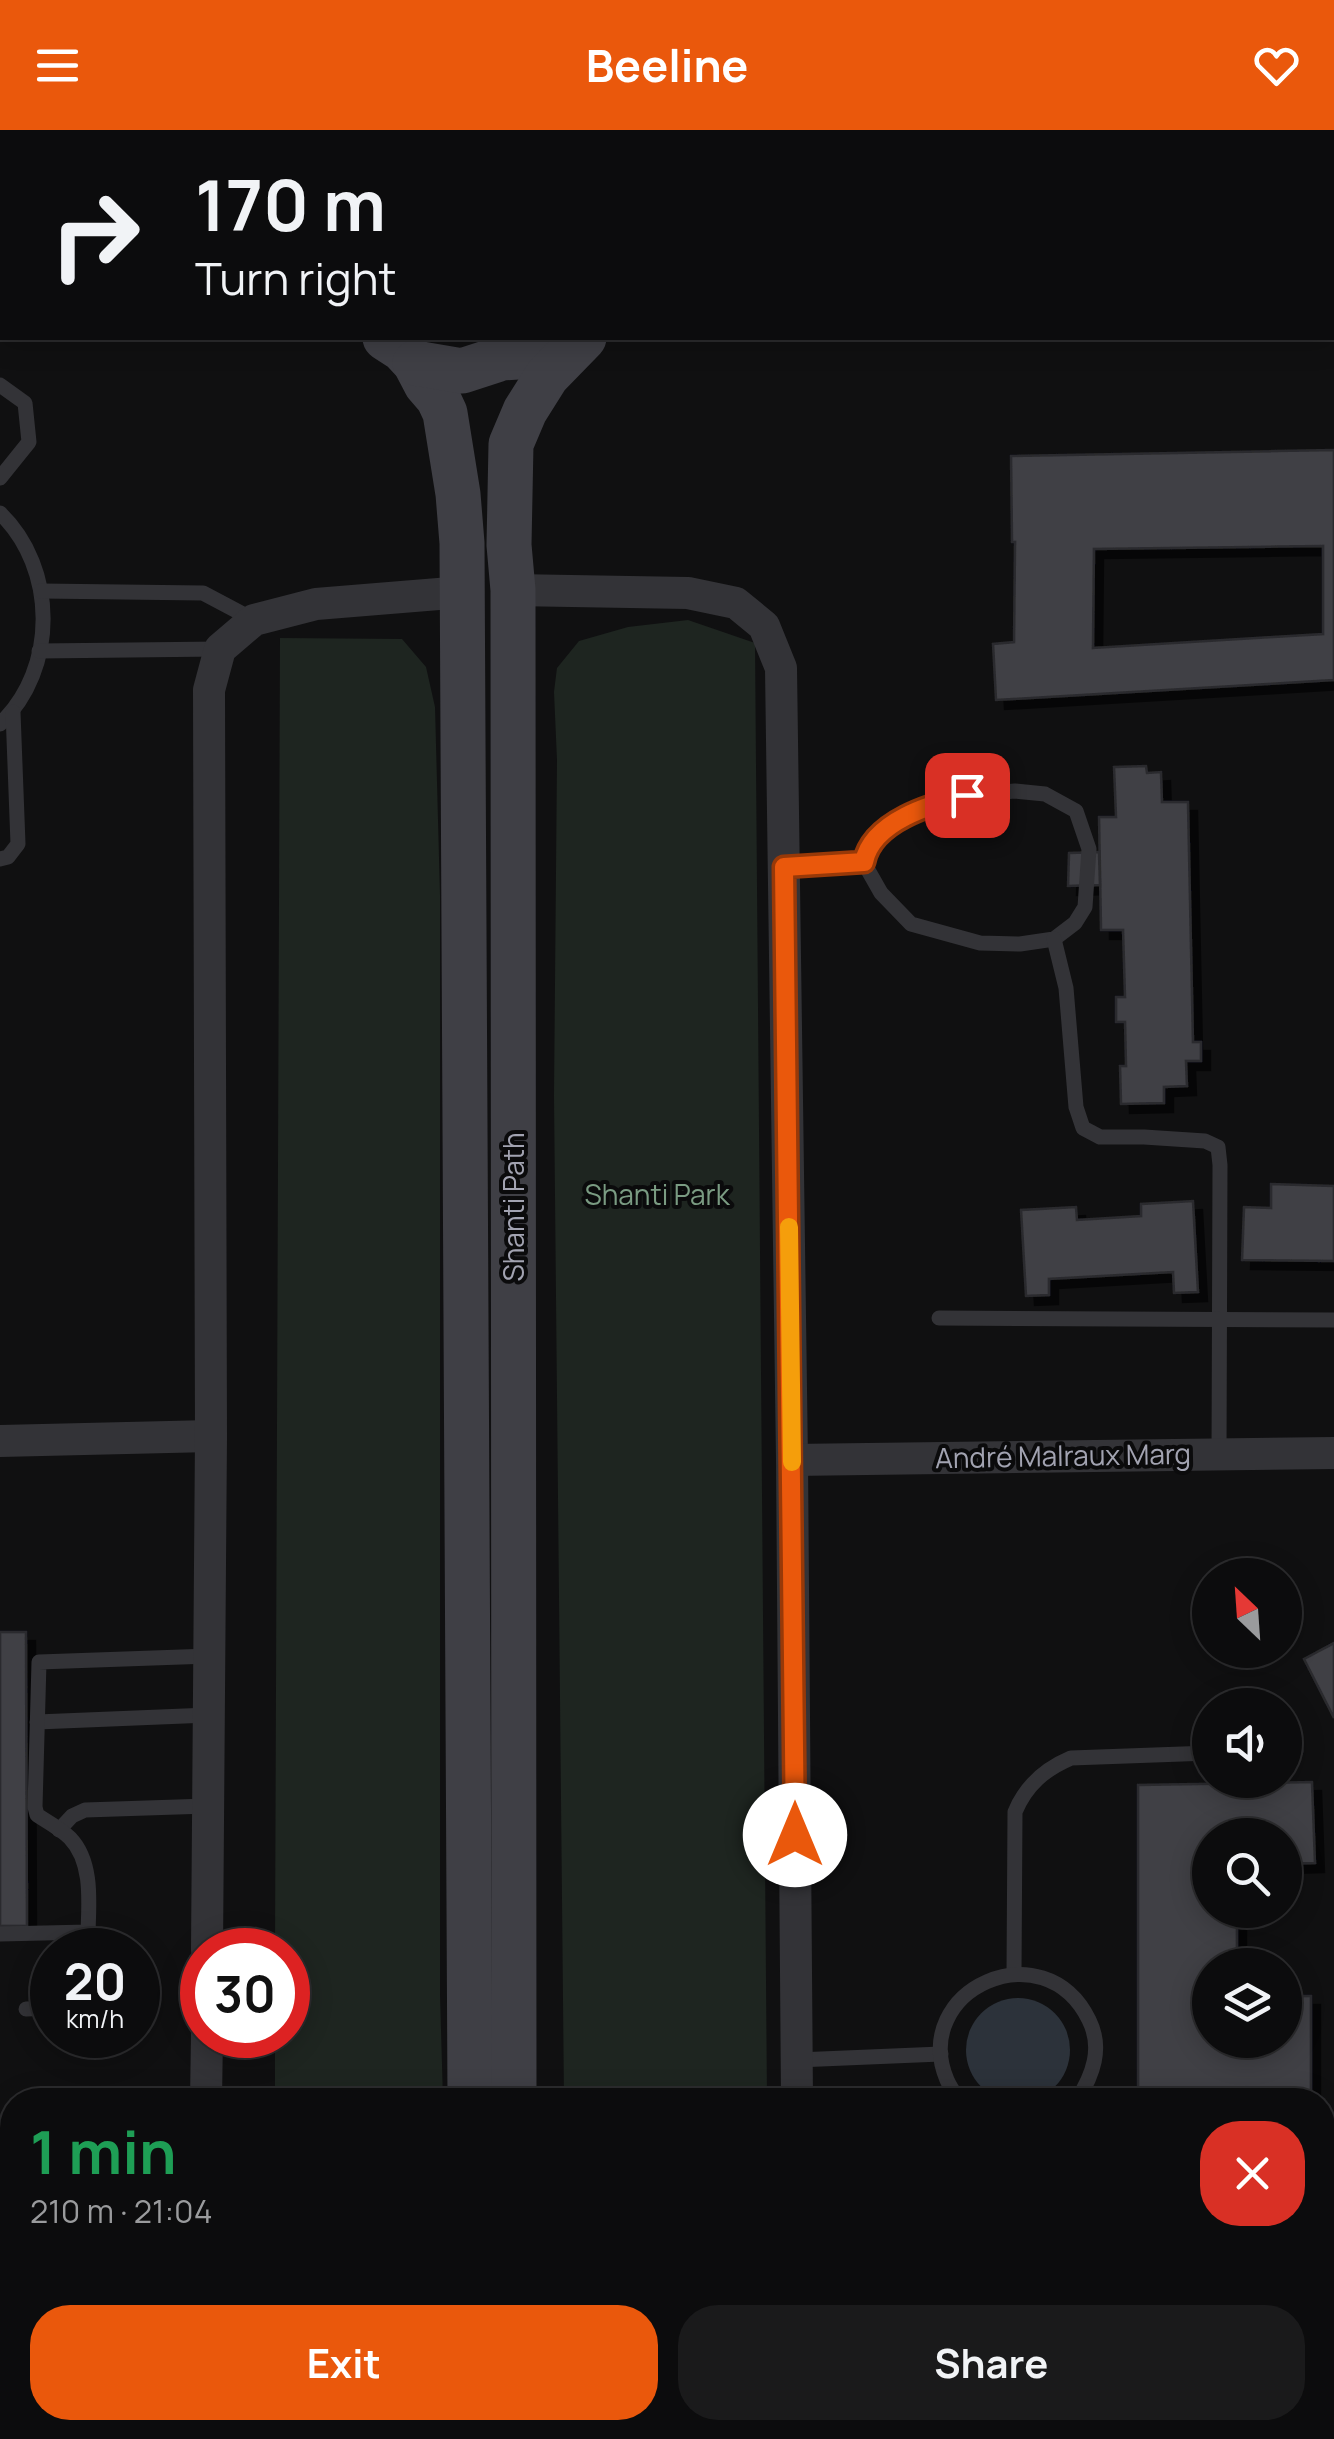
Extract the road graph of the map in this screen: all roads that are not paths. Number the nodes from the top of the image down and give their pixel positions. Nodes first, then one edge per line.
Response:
1 (578, 340) edge
2 (580, 340) edge
3 (400, 350) edge
4 (0, 385) edge
5 (0, 478) edge
6 (0, 513) edge
7 (514, 590) junction
8 (40, 592) junction
9 (463, 592) junction
10 (254, 620) junction
11 (220, 649) junction
12 (39, 651) junction
13 (13, 712) junction
14 (0, 724) edge
15 (0, 860) edge
16 (864, 862) junction
17 (784, 867) junction
18 (1054, 939) junction
19 (939, 1318) dead end
20 (1220, 1319) junction
21 (1334, 1320) edge
22 (211, 1436) junction
23 (0, 1441) edge
24 (1334, 1453) edge
25 (1219, 1455) junction
26 (792, 1460) junction
27 (210, 1656) junction
28 (209, 1716) junction
29 (37, 1722) junction
30 (1192, 1754) edge
31 (208, 1806) junction
32 (60, 1830) junction
33 (88, 1928) edge
34 (207, 1928) edge
35 (30, 1933) edge
36 (0, 1934) edge
37 (1014, 1974) junction
38 (26, 2010) dead end
39 (30, 2010) edge
40 (941, 2054) junction
41 (206, 2058) edge
42 (797, 2060) junction
43 (206, 2088) edge
44 (470, 2088) edge
45 (514, 2088) edge
46 (797, 2088) edge
47 (952, 2088) edge
48 (1085, 2088) edge

1 - 3 main road
2 - 7 main road, Shanti Path
3 - 9 main road, Shanti Path
4 - 5 lane
6 - 8 lane
7 - 17 street
7 - 45 main road, Shanti Path
8 - 10 lane
8 - 12 lane
9 - 10 street
9 - 44 main road, Shanti Path
10 - 11 street
11 - 12 lane
11 - 22 street
12 - 13 lane
13 - 14 lane
13 - 15 lane
16 - 17 lane
16 - 18 lane
16 - 18 lane
17 - 26 street
18 - 20 lane
19 - 20 lane
20 - 21 lane
20 - 25 lane
22 - 23 street
22 - 27 street
24 - 25 street, André Malraux Marg
25 - 26 street, André Malraux Marg
26 - 42 street
27 - 28 street
27 - 29 lane
28 - 29 lane
28 - 31 street
29 - 32 lane
30 - 37 lane
31 - 32 lane
31 - 34 street
32 - 33 lane
35 - 36 lane
37 - 40 lane
37 - 48 lane
38 - 39 lane
40 - 42 lane
40 - 47 lane
41 - 43 street
42 - 46 street

